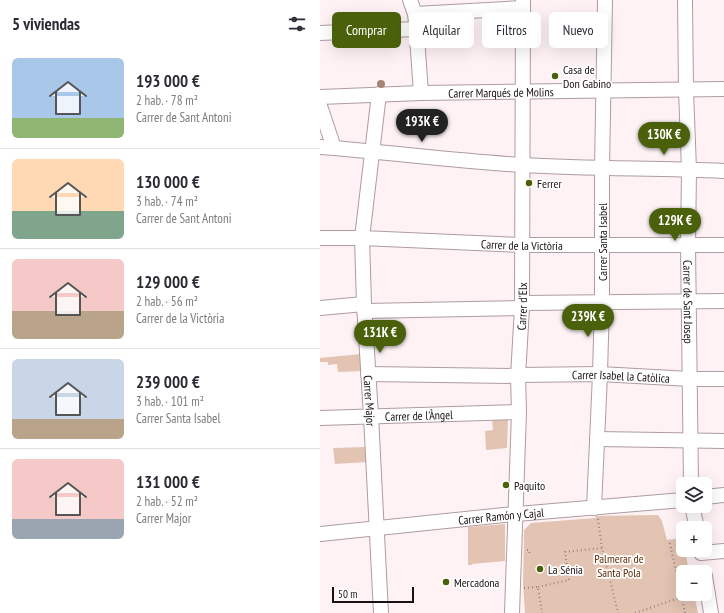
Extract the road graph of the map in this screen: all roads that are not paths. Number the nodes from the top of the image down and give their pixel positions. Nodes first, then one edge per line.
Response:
1 (410, 0) edge
2 (605, 0) edge
3 (685, 0) edge
4 (523, 4) edge
5 (414, 12) edge
6 (437, 12) edge
7 (409, 29) edge
8 (320, 33) edge
9 (417, 48) edge
10 (724, 89) edge
11 (604, 90) junction
12 (686, 90) junction
13 (522, 92) junction
14 (421, 93) junction
15 (379, 94) junction
16 (320, 97) edge
17 (320, 106) edge
18 (320, 147) edge
19 (334, 148) junction
20 (372, 152) junction
21 (522, 165) junction
22 (602, 169) junction
23 (689, 170) junction
24 (724, 172) edge
25 (320, 238) edge
26 (362, 238) junction
27 (521, 245) junction
28 (602, 245) junction
29 (688, 245) junction
30 (724, 245) edge
31 (724, 301) edge
32 (602, 302) junction
33 (689, 302) junction
34 (522, 306) junction
35 (364, 307) junction
36 (320, 308) edge
37 (368, 374) junction
38 (600, 374) junction
39 (518, 376) junction
40 (690, 379) junction
41 (724, 379) edge
42 (519, 412) junction
43 (371, 416) junction
44 (320, 418) edge
45 (597, 439) junction
46 (690, 440) junction
47 (724, 441) edge
48 (691, 477) edge
49 (724, 495) edge
50 (712, 496) edge
51 (676, 501) edge
52 (595, 512) junction
53 (515, 514) junction
54 (376, 528) junction
55 (320, 534) edge
56 (724, 551) edge
57 (712, 552) edge
58 (709, 601) edge
59 (381, 613) edge
60 (512, 613) edge
61 (711, 613) edge

1 - 5 street
2 - 11 street, Carrer Santa Isabel
3 - 12 street, Carrer de Sant Josep
4 - 6 street
4 - 13 street, Carrer d'Elx
7 - 8 street
9 - 14 street
10 - 12 street, Carrer Marqués de Molins
11 - 12 street, Carrer Marqués de Molins
11 - 13 street, Carrer Marqués de Molins
11 - 22 street, Carrer Santa Isabel
12 - 23 street, Carrer de Sant Josep
13 - 14 street, Carrer Marqués de Molins
13 - 21 street, Carrer d'Elx
14 - 15 street, Carrer Marqués de Molins
15 - 16 street, Carrer Marqués de Molins
15 - 20 street, Carrer Major
17 - 19 street
18 - 19 street
19 - 20 street
20 - 21 street
20 - 26 street, Carrer Major
21 - 22 street
21 - 27 street, Carrer d'Elx
22 - 23 street
22 - 28 street, Carrer Santa Isabel
23 - 24 street
23 - 29 street, Carrer de Sant Josep
25 - 26 street, Carrer de la Victòria
26 - 27 street, Carrer de la Victòria
26 - 35 street, Carrer Major
27 - 28 street, Carrer de la Victòria
27 - 34 street, Carrer d'Elx
28 - 29 street, Carrer de la Victòria
28 - 32 street, Carrer Santa Isabel
29 - 30 street, Carrer de la Victòria
29 - 33 street, Carrer de Sant Josep
31 - 33 street
32 - 33 street
32 - 34 street
32 - 38 street, Carrer Santa Isabel
33 - 40 street, Carrer de Sant Josep
34 - 35 street
34 - 39 street, Carrer d'Elx
35 - 36 street
35 - 37 street, Carrer Major
37 - 39 street, Carrer Isabel la Catòlica
37 - 43 street, Carrer Major
38 - 39 street, Carrer Isabel la Catòlica
38 - 40 street, Carrer Isabel la Catòlica
38 - 45 street, Carrer Santa Isabel
39 - 42 street, Carrer d'Elx
40 - 41 street, Carrer Isabel la Catòlica
40 - 46 street, Carrer de Sant Josep
42 - 43 street, Carrer de l'Àngel
42 - 53 street, Carrer d'Elx
43 - 44 street, Carrer de l'Àngel
43 - 54 street, Carrer Major
45 - 46 street
45 - 52 street, Carrer Santa Isabel
46 - 47 street
46 - 48 street, Carrer de Sant Josep
49 - 50 street
51 - 52 street, Carrer Ramón y Cajal
52 - 53 street, Carrer Ramón y Cajal
53 - 54 street, Carrer Ramón y Cajal
53 - 60 street, Carrer d'Elx
54 - 55 street, Carrer Ramón y Cajal
54 - 59 street, Carrer Major
56 - 57 street
58 - 61 street

